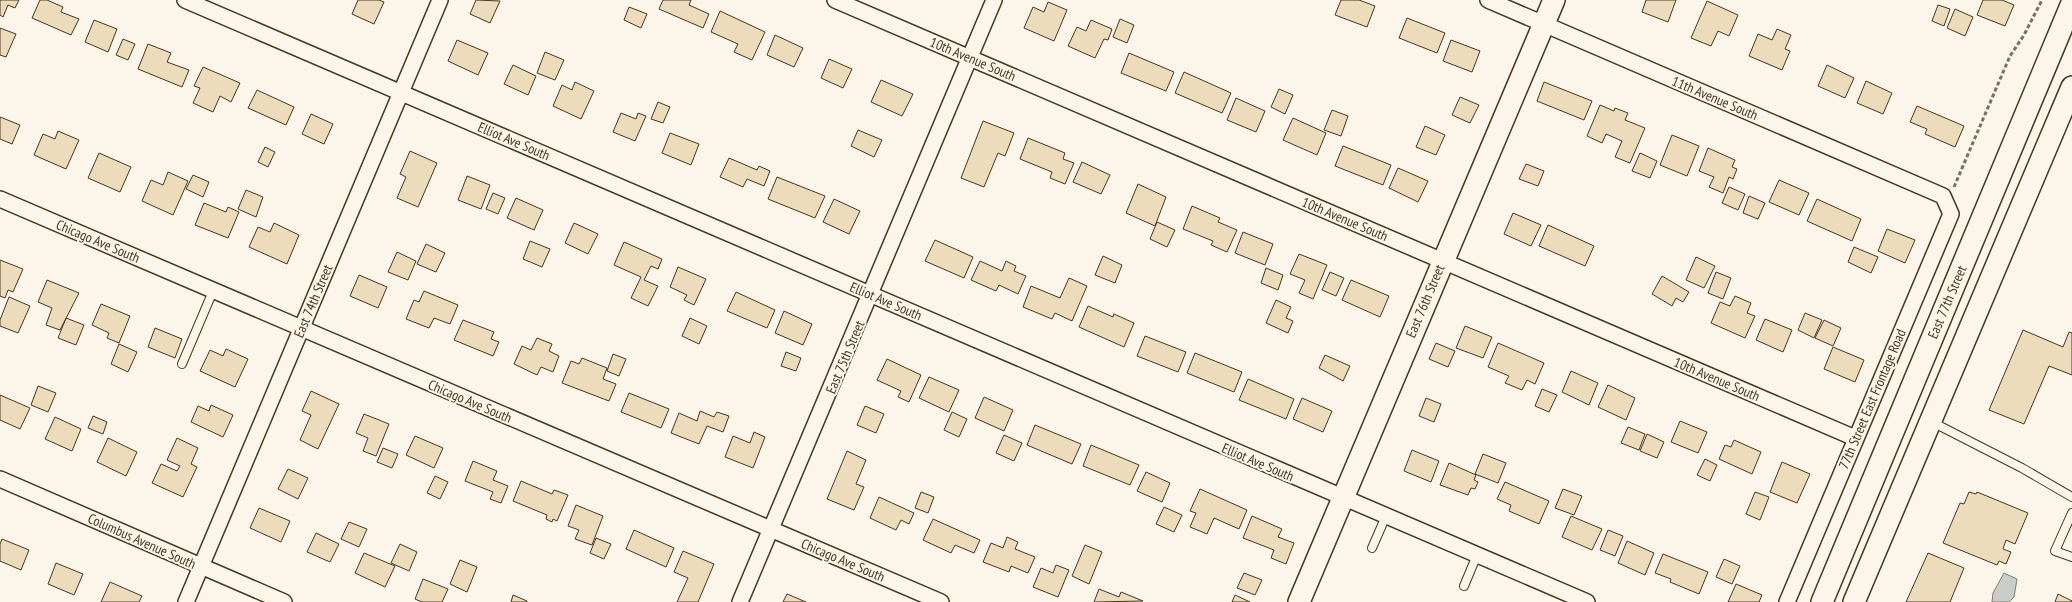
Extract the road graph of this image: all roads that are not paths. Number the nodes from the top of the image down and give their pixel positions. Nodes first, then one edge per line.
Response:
1 (185, 0) edge
2 (440, 0) edge
3 (835, 0) edge
4 (994, 0) edge
5 (1488, 0) edge
6 (1554, 0) edge
7 (2072, 2) edge
8 (1544, 24) junction
9 (970, 58) junction
10 (2072, 87) edge
11 (401, 93) junction
12 (1943, 196) joint
13 (0, 199) edge
14 (1442, 260) junction
15 (213, 291) junction
16 (871, 295) junction
17 (301, 328) junction
18 (182, 364) dead end
19 (1931, 421) junction
20 (1855, 438) junction
21 (0, 478) edge
22 (2072, 497) edge
23 (1343, 498) junction
24 (2072, 513) edge
25 (1386, 516) junction
26 (771, 530) junction
27 (1372, 548) dead end
28 (1477, 555) junction
29 (2072, 557) edge
30 (200, 566) junction
31 (1464, 586) dead end
32 (186, 602) edge
33 (284, 602) edge
34 (740, 602) edge
35 (941, 602) edge
36 (1299, 602) edge
37 (1588, 602) edge
38 (1787, 602) edge
39 (1822, 602) edge
40 (1854, 602) edge

1 - 11 street, Elliot Ave South
2 - 11 street, East 74th Street
3 - 9 street, 10th Avenue South
4 - 9 street, East 75th Street
5 - 8 street, 11th Avenue South
6 - 8 street, East 76th Street
7 - 39 street, East 77th Street
8 - 12 street, 11th Avenue South
8 - 14 street, East 76th Street
9 - 14 street, 10th Avenue South
9 - 16 street, East 75th Street
10 - 19 street
11 - 16 street, Elliot Ave South
11 - 17 street, East 74th Street
12 - 20 street, 77th Street East Frontage Road
13 - 15 street, Chicago Ave South
14 - 20 street, 10th Avenue South
14 - 23 street, East 76th Street
15 - 17 street, Chicago Ave South
15 - 18 lane
16 - 23 street, Elliot Ave South
16 - 26 street, East 75th Street
17 - 26 street, Chicago Ave South
17 - 30 street, East 74th Street
19 - 22 lane
19 - 40 street
20 - 38 street, 77th Street East Frontage Road
21 - 30 street, Columbus Avenue South
23 - 25 street, Elliot Ave South
23 - 36 street, East 76th Street
24 - 29 lane
25 - 27 lane
25 - 28 street, Elliot Ave South
26 - 34 street, East 75th Street
26 - 35 street, Chicago Ave South
28 - 31 lane
28 - 37 street, Elliot Ave South
30 - 32 street, East 74th Street
30 - 33 street, Columbus Avenue South

